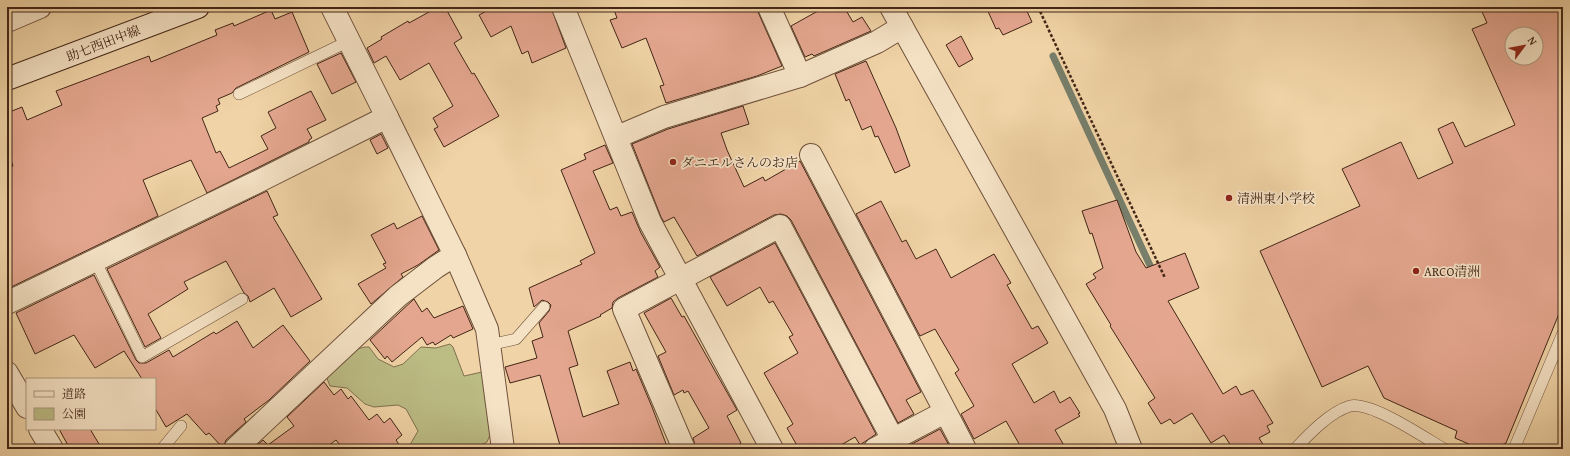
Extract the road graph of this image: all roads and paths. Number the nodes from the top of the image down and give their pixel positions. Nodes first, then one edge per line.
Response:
1 (40, 7) edge
2 (198, 7) edge
3 (332, 7) edge
4 (564, 7) edge
5 (769, 7) edge
6 (891, 7) edge
7 (1038, 7) edge
8 (7, 21) edge
9 (902, 27) junction
10 (349, 41) junction
11 (800, 76) junction
12 (7, 79) edge
13 (240, 94) dead end
14 (387, 117) junction
15 (617, 137) junction
16 (811, 155) dead end
17 (455, 254) junction
18 (95, 260) junction
19 (1165, 278) dead end
20 (681, 279) junction
21 (242, 299) dead end
22 (7, 303) edge
23 (544, 307) dead end
24 (1563, 333) edge
25 (489, 345) junction
26 (7, 373) edge
27 (26, 405) edge
28 (945, 412) junction
29 (181, 426) dead end
30 (41, 430) edge
31 (889, 446) edge
32 (52, 449) edge
33 (162, 449) edge
34 (235, 449) edge
35 (503, 449) edge
36 (684, 449) edge
37 (772, 449) edge
38 (965, 449) edge
39 (1131, 449) edge
40 (1295, 449) edge
41 (1444, 449) edge
42 (1514, 449) edge

1 - 8 street
2 - 12 street, 助七西田中線
3 - 10 street
4 - 15 street
5 - 11 street
6 - 9 street
7 - 19 path
9 - 11 street
9 - 39 street
10 - 13 lane
10 - 14 street
11 - 15 street
14 - 17 street
14 - 18 street
15 - 20 street
16 - 28 street
17 - 25 street
17 - 34 street
18 - 21 lane
18 - 22 street
20 - 31 street
20 - 36 street
20 - 37 street
23 - 25 lane
24 - 42 lane
25 - 35 street
26 - 27 street
28 - 31 street
28 - 38 street
29 - 33 lane
30 - 32 street
40 - 41 lane

